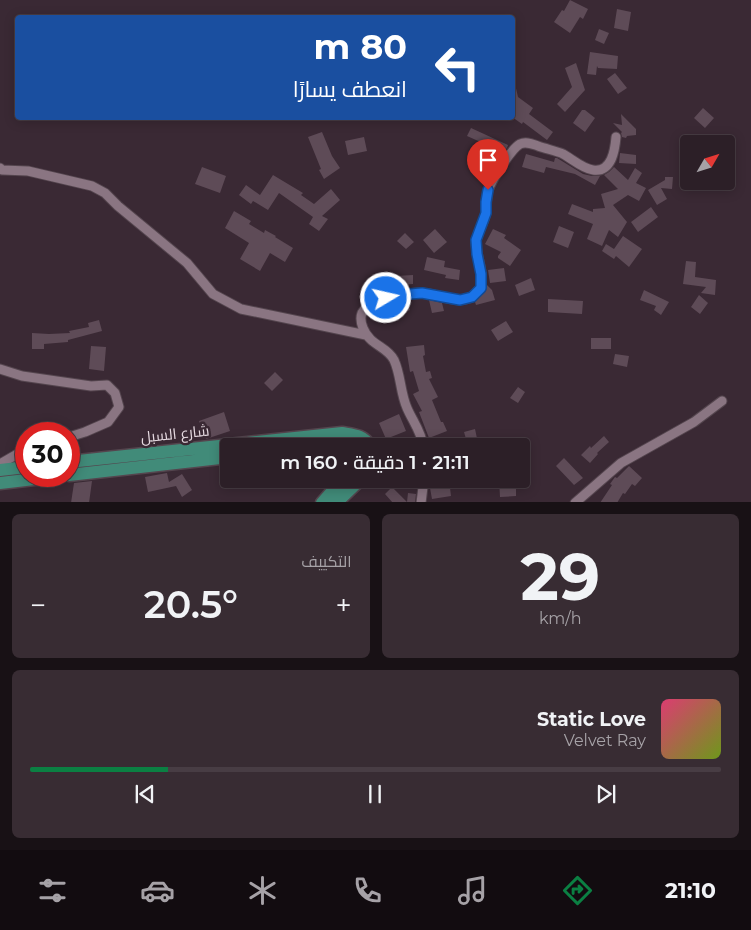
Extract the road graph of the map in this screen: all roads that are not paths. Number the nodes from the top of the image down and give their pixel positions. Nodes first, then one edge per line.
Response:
1 (616, 137) dead end
2 (0, 168) edge
3 (366, 334) junction
4 (0, 369) edge
5 (722, 401) dead end
6 (80, 434) edge
7 (295, 438) edge
8 (361, 438) edge
9 (421, 438) edge
10 (220, 446) edge
11 (15, 455) edge
12 (220, 458) edge
13 (80, 461) edge
14 (0, 464) edge
15 (15, 468) edge
16 (0, 470) edge
17 (80, 474) edge
18 (15, 481) edge
19 (0, 483) edge
20 (335, 488) edge
21 (351, 488) edge
22 (423, 488) edge
23 (322, 502) edge
24 (336, 502) edge
25 (421, 502) edge
26 (576, 502) edge

1 - 3 street
2 - 3 street
3 - 9 street
4 - 6 street
5 - 26 street
7 - 8 main road, شارع السبل
10 - 13 main road, شارع السبل
11 - 14 street
12 - 17 main road, شارع السبل
15 - 16 main road
18 - 19 main road
20 - 23 main road
21 - 24 main road
22 - 25 street

